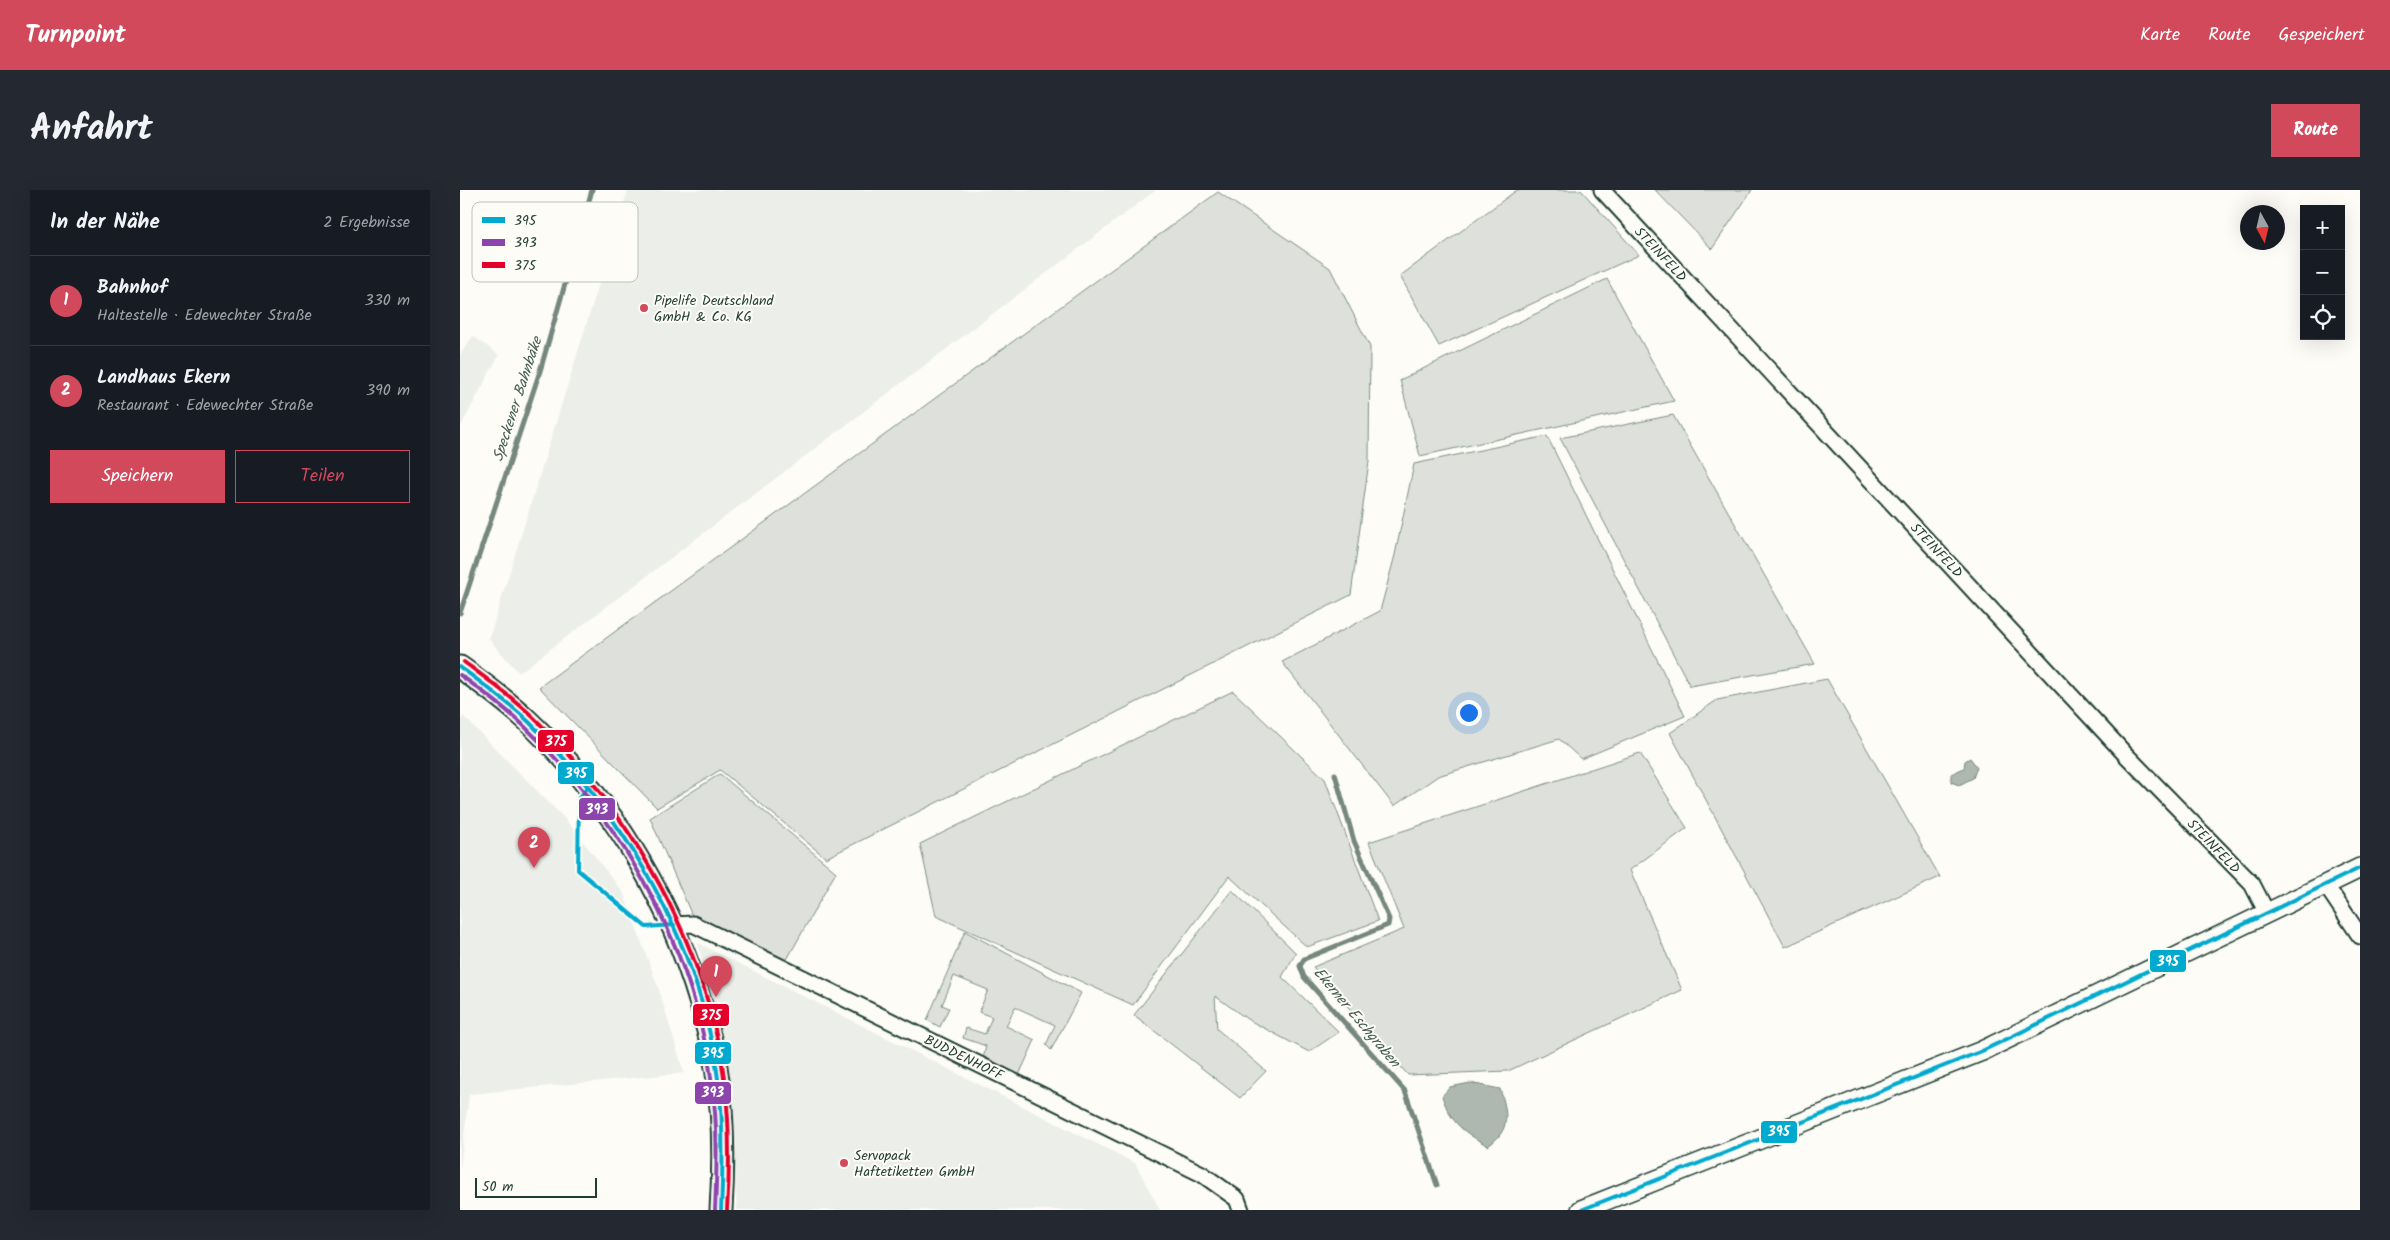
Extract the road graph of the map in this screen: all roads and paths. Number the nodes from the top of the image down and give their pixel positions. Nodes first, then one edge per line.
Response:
1 (1602, 190) edge
2 (460, 667) edge
3 (2360, 868) edge
4 (2325, 884) junction
5 (2267, 913) junction
6 (674, 925) junction
7 (2360, 936) edge
8 (1591, 1208) edge
9 (721, 1210) edge
10 (1241, 1210) edge

1 - 5 street, STEINFELD
2 - 6 main road
3 - 4 street
4 - 5 street
4 - 7 street
5 - 8 street
6 - 9 main road
6 - 10 street, BUDDENHOFF

